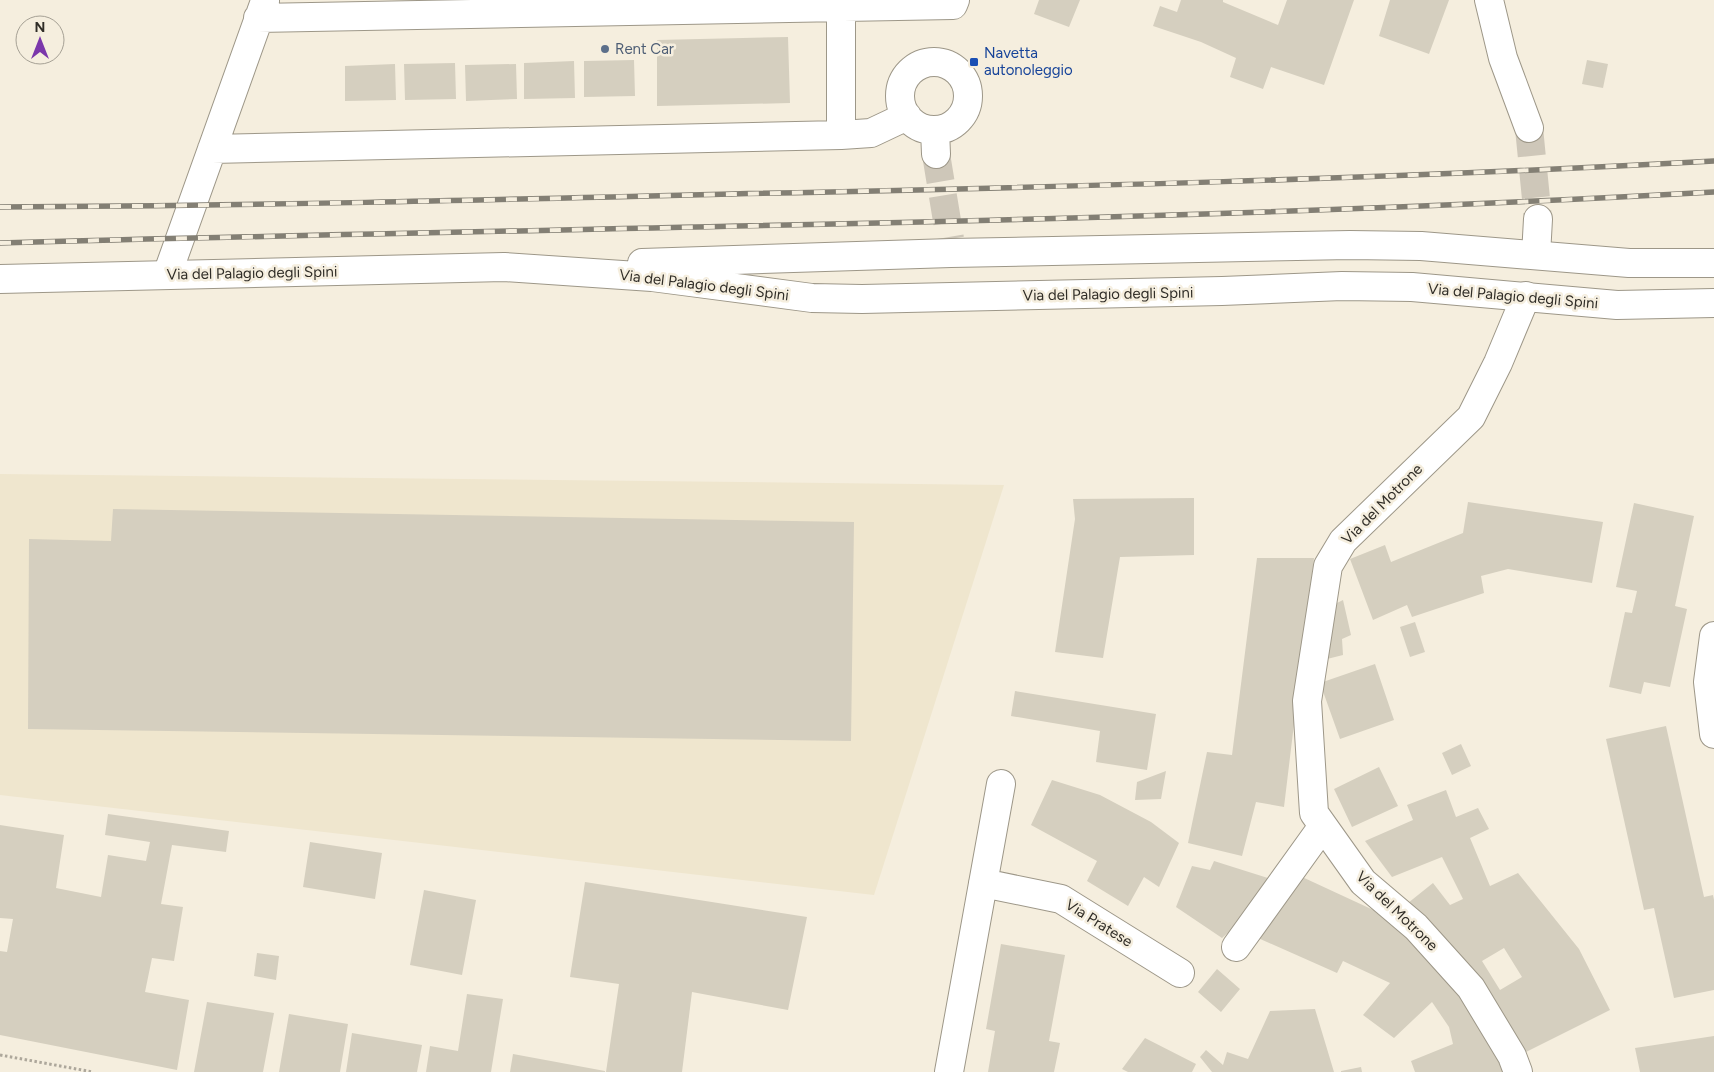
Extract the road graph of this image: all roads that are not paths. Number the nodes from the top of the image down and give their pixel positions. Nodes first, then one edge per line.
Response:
1 (955, 0) edge
2 (1489, 0) edge
3 (841, 7) junction
4 (261, 9) edge
5 (907, 116) junction
6 (1529, 128) tunnel mouth
7 (841, 135) junction
8 (212, 149) junction
9 (1538, 219) tunnel mouth
10 (1536, 255) junction
11 (1714, 263) edge
12 (504, 267) junction
13 (167, 275) junction
14 (0, 279) edge
15 (1526, 296) junction
16 (1714, 303) edge
17 (1714, 636) edge
18 (1714, 734) edge
19 (1001, 784) dead end
20 (1323, 826) junction
21 (983, 883) junction
22 (1236, 947) dead end
23 (1180, 973) dead end
24 (949, 1072) edge
25 (1518, 1072) edge

1 - 3 main road
2 - 6 main road
3 - 4 main road
3 - 7 main road
4 - 8 main road
5 - 5 main road
5 - 7 main road
7 - 8 main road
8 - 13 main road
9 - 10 main road
10 - 11 main road, Via del Palagio degli Spini
10 - 12 main road, Via del Palagio degli Spini
12 - 13 main road, Via del Palagio degli Spini
12 - 15 main road, Via del Palagio degli Spini
13 - 14 main road, Via del Palagio degli Spini
15 - 16 main road, Via del Palagio degli Spini
15 - 20 main road, Via del Motrone
17 - 18 main road
19 - 21 main road
20 - 22 main road
20 - 25 main road, Via del Motrone
21 - 23 main road, Via Pratese
21 - 24 main road

